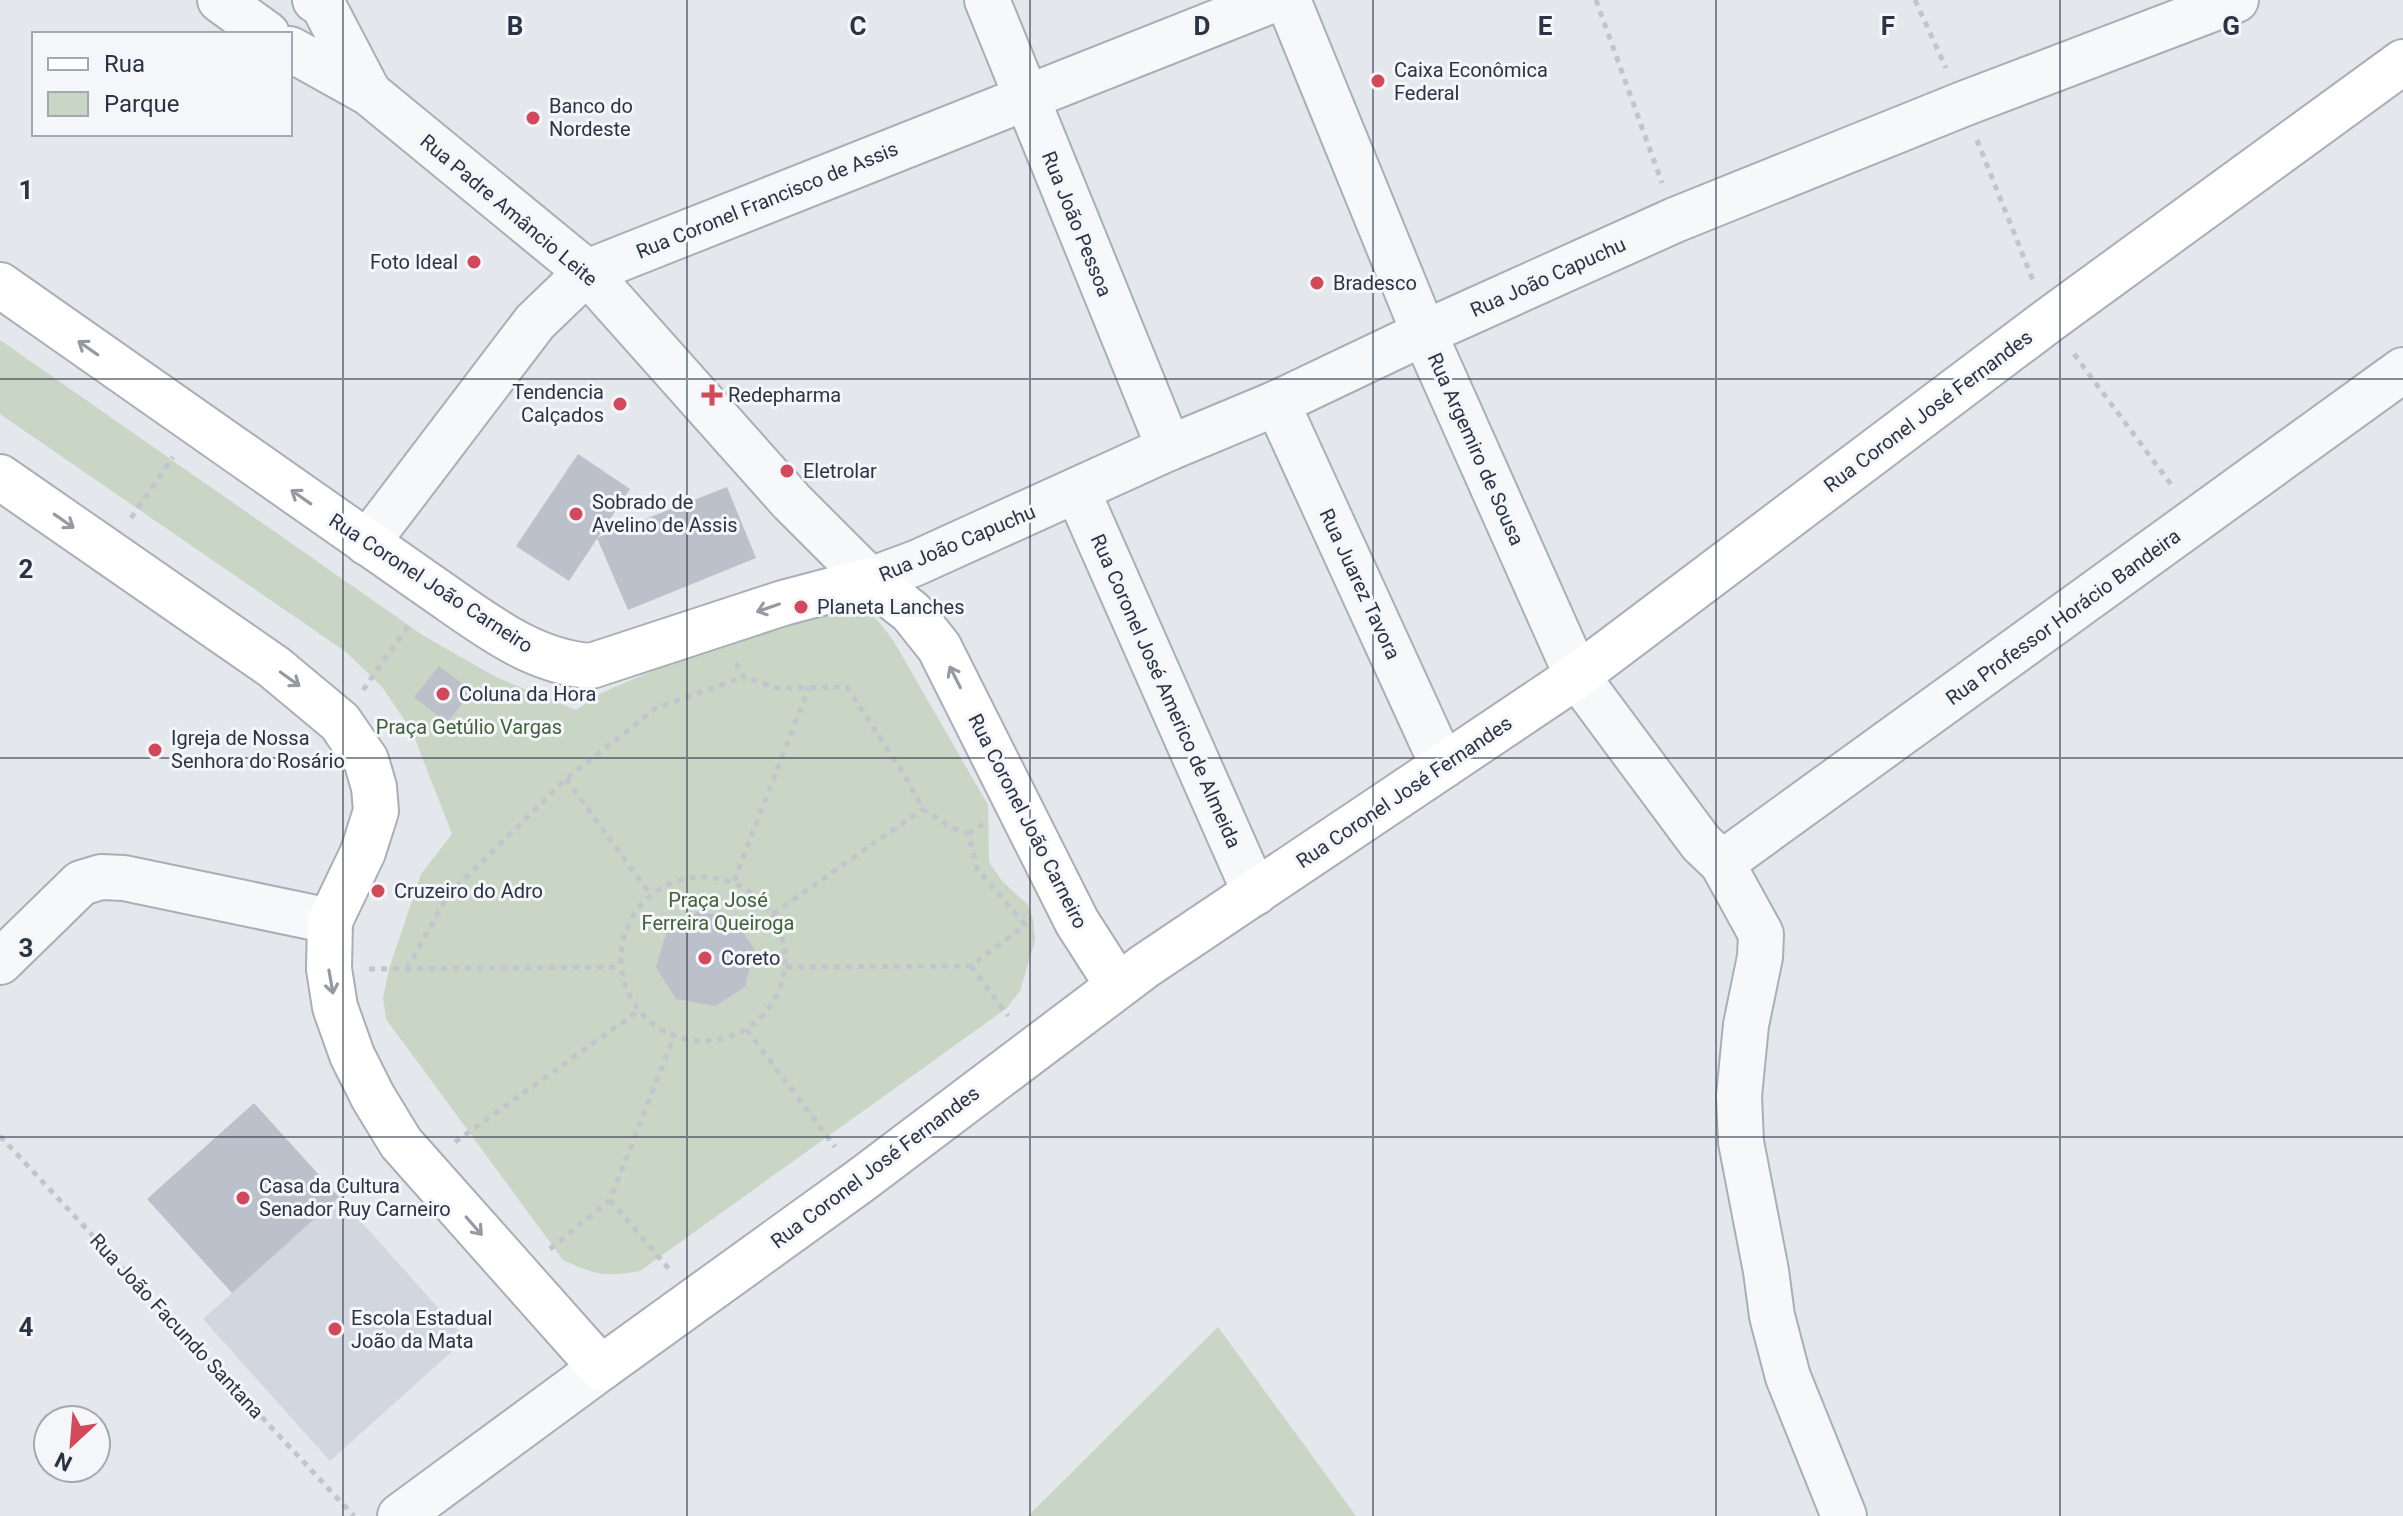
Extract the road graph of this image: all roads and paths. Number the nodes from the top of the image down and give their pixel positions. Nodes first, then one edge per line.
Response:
1 (220, 0) edge
2 (987, 0) edge
3 (1273, 0) edge
4 (1288, 0) edge
5 (1596, 0) edge
6 (1915, 0) edge
7 (2236, 0) edge
8 (325, 2) edge
9 (264, 32) edge
10 (292, 32) edge
11 (292, 50) edge
12 (2403, 62) edge
13 (369, 93) junction
14 (1025, 97) junction
15 (1963, 104) junction
16 (1675, 220) junction
17 (587, 272) junction
18 (0, 285) edge
19 (2049, 320) junction
20 (1424, 333) junction
21 (2403, 370) edge
22 (1277, 403) junction
23 (196, 424) junction
24 (1169, 448) junction
25 (0, 477) edge
26 (1077, 490) junction
27 (2197, 520) junction
28 (367, 543) junction
29 (108, 552) junction
30 (870, 580) junction
31 (434, 589) junction
32 (714, 627) junction
33 (1577, 676) junction
34 (744, 677) junction
35 (809, 687) junction
36 (340, 722) junction
37 (1443, 766) junction
38 (566, 779) junction
39 (923, 809) junction
40 (1722, 863) junction
41 (734, 881) junction
42 (1255, 893) junction
43 (650, 894) junction
44 (1065, 899) junction
45 (773, 914) junction
46 (330, 921) junction
47 (1025, 925) junction
48 (4, 951) edge
49 (971, 966) junction
50 (620, 967) junction
51 (786, 967) junction
52 (329, 969) junction
53 (407, 969) junction
54 (1118, 986) junction
55 (638, 1011) junction
56 (747, 1030) junction
57 (674, 1036) junction
58 (1033, 1049) junction
59 (0, 1136) edge
60 (422, 1166) junction
61 (860, 1181) junction
62 (610, 1200) junction
63 (518, 1275) junction
64 (694, 1299) junction
65 (601, 1368) junction
66 (354, 1516) edge
67 (400, 1516) edge
68 (1844, 1516) edge

1 - 9 street
2 - 14 street, Rua João Pessoa
3 - 14 street, Rua Coronel Francisco de Assis
4 - 20 street, Rua Argemiro de Sousa
5 - 16 path
6 - 15 path
7 - 15 street, Rua João Capuchu
8 - 10 street
8 - 13 street, Rua Padre Amâncio Leite
11 - 13 street, Rua Padre Amâncio Leite
12 - 19 main road, Rua Coronel José Fernandes
13 - 17 street, Rua Padre Amâncio Leite
14 - 17 street, Rua Coronel Francisco de Assis
14 - 24 street, Rua João Pessoa
15 - 16 street, Rua João Capuchu
15 - 19 path
16 - 20 street, Rua João Capuchu
17 - 28 street, Rua Coronel Francisco de Assis
17 - 30 street, Rua Padre Amâncio Leite
23 -> 18 main road, Rua Coronel João Carneiro
19 - 27 path
19 - 33 main road, Rua Coronel José Fernandes
20 - 22 street, Rua João Capuchu
20 - 33 street, Rua Argemiro de Sousa
21 - 27 street, Rua Professor Horácio Bandeira
22 - 24 street, Rua João Capuchu
22 - 37 street, Rua Juarez Tavora
28 -> 23 main road, Rua Coronel João Carneiro
23 - 29 path
24 - 26 street, Rua João Capuchu
25 -> 29 main road
26 - 30 street, Rua João Capuchu
26 - 42 street, Rua Coronel José Americo de Almeida
27 - 40 street, Rua Professor Horácio Bandeira
28 - 31 main road, Rua Coronel João Carneiro
29 -> 36 main road
30 -> 32 main road, Rua Coronel João Carneiro
44 -> 30 main road, Rua Coronel João Carneiro
31 - 32 main road, Rua Coronel João Carneiro
31 - 36 path
32 - 34 path
33 - 37 main road, Rua Coronel José Fernandes
33 - 40 street, Rua Argemiro de Sousa
34 - 35 path
34 - 38 path
35 - 39 path
35 - 41 path
36 - 46 main road
37 - 42 main road, Rua Coronel José Fernandes
38 - 43 path
38 - 53 path
39 - 45 path
39 - 47 path
40 - 68 street, Rua Argemiro de Sousa
41 - 43 path
41 - 45 path
42 - 54 main road, Rua Coronel José Fernandes
43 - 50 path
44 - 47 path
44 - 54 main road, Rua Coronel João Carneiro
45 - 51 path
46 - 48 street
46 - 52 main road
47 - 49 path
49 - 51 path
49 - 58 path
50 - 53 path
50 - 55 path
51 - 56 path
52 - 53 path
52 -> 60 main road
54 - 58 main road, Rua Coronel José Fernandes
55 - 57 path
55 - 60 path
56 - 57 path
56 - 61 path
57 - 62 path
58 - 61 main road, Rua Coronel José Fernandes
59 - 66 path, Rua João Facundo Santana
60 -> 63 main road
61 - 64 main road, Rua Coronel José Fernandes
62 - 63 path
62 - 64 path
63 - 65 main road
64 - 65 main road, Rua Coronel José Fernandes
65 - 67 street, Rua Coronel José Fernandes

